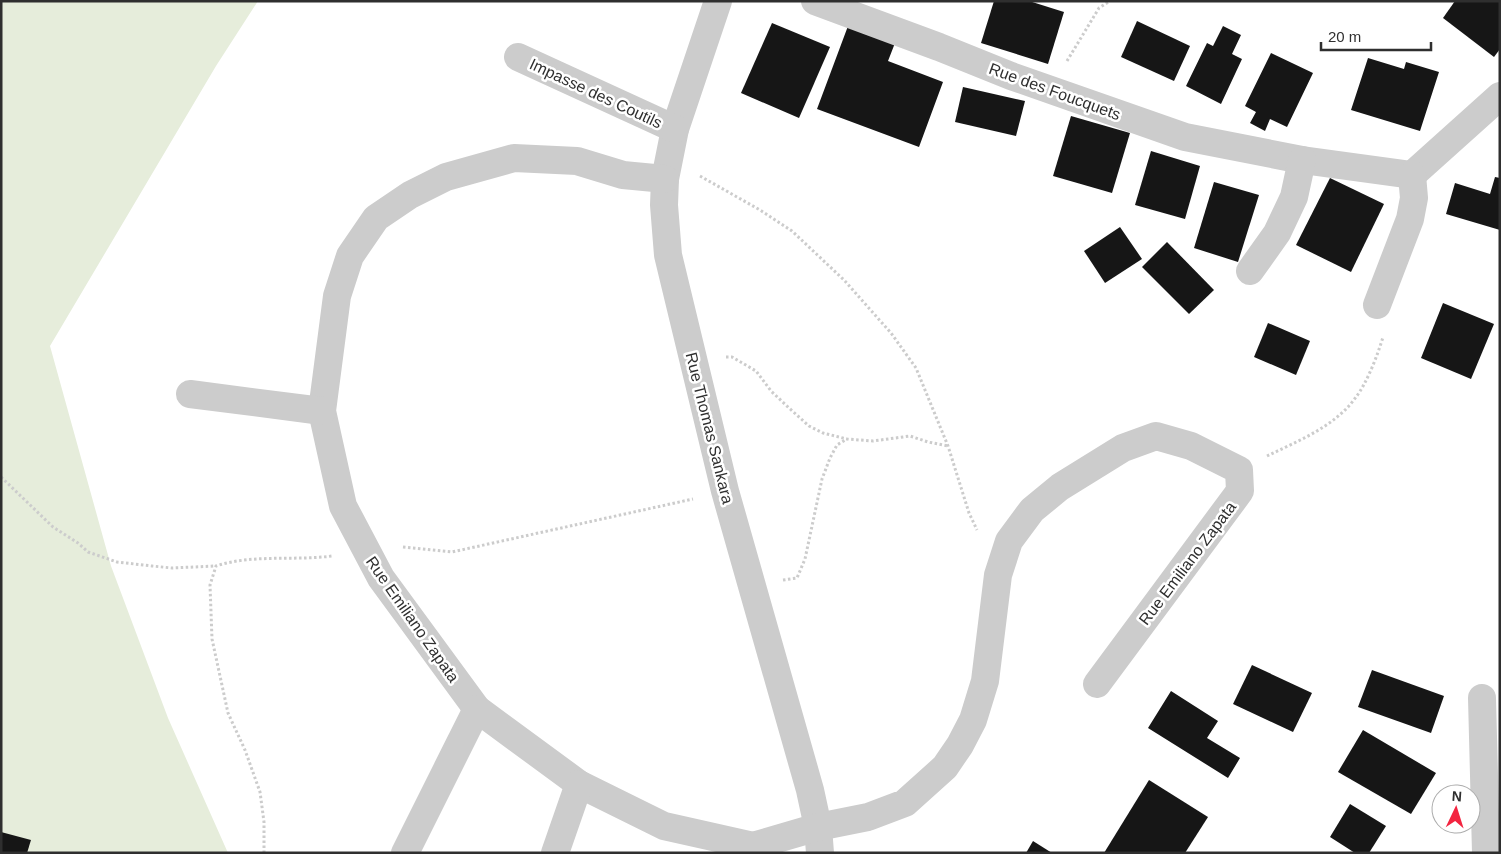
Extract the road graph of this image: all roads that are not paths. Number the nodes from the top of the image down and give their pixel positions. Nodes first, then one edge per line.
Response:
1 (718, 1) edge
2 (815, 1) edge
3 (518, 57) dead end
4 (1500, 96) edge
5 (675, 129) junction
6 (1302, 160) junction
7 (667, 170) junction
8 (1412, 175) junction
9 (1250, 271) dead end
10 (1377, 305) road end
11 (190, 394) dead end
12 (322, 411) junction
13 (1097, 684) dead end
14 (1482, 698) dead end
15 (477, 709) junction
16 (580, 784) junction
17 (819, 840) edge
18 (405, 853) edge
19 (555, 853) edge
20 (1486, 853) edge

1 - 5 street, Rue Thomas Sankara
2 - 6 street, Rue des Foucquets
3 - 5 street, Impasse des Coutils
4 - 8 street
5 - 7 street, Rue Thomas Sankara
6 - 8 street, Rue des Foucquets
6 - 9 street
7 - 12 street, Rue Emiliano Zapata
7 - 17 street, Rue Thomas Sankara
8 - 10 street
11 - 12 street
12 - 15 street, Rue Emiliano Zapata
13 - 17 street, Rue Emiliano Zapata
14 - 20 street
15 - 16 street, Rue Emiliano Zapata
15 - 18 street
16 - 17 street, Rue Emiliano Zapata
16 - 19 street

